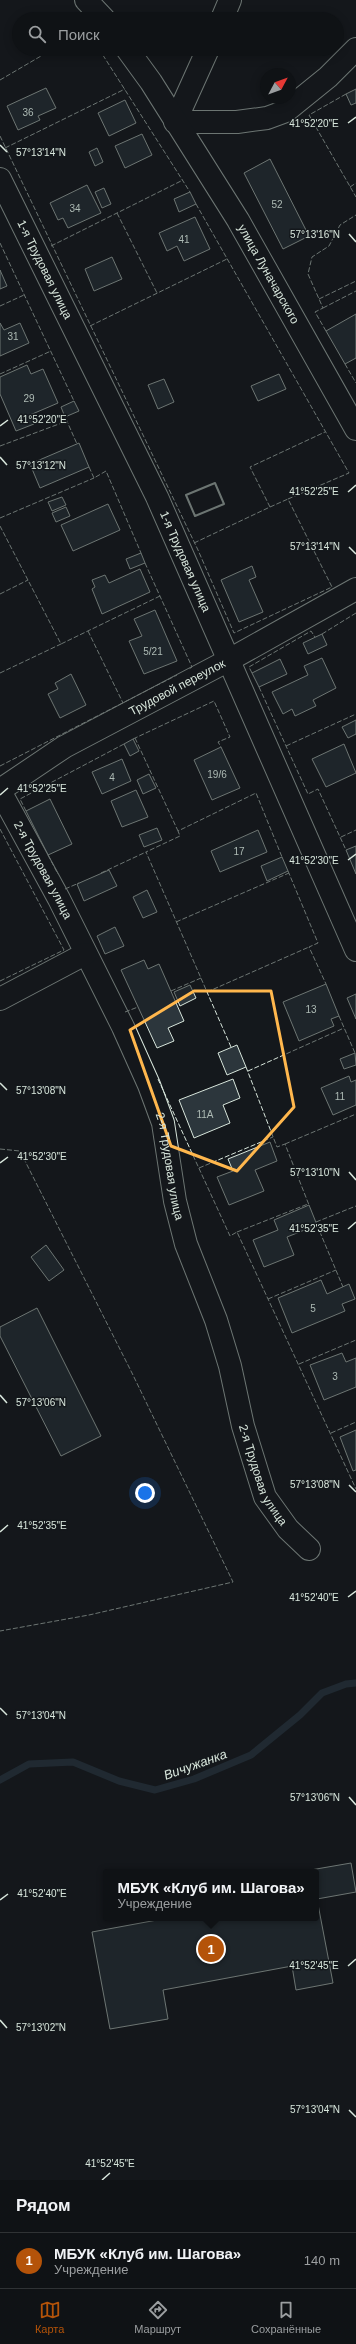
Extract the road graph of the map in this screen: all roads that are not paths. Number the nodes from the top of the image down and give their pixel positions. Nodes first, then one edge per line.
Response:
1 (230, 0) edge
2 (225, 12) edge
3 (356, 49) edge
4 (132, 56) edge
5 (205, 56) edge
6 (175, 122) junction
7 (0, 179) edge
8 (356, 430) edge
9 (356, 589) edge
10 (230, 660) junction
11 (0, 790) edge
12 (356, 950) edge
13 (85, 954) junction
14 (0, 999) edge
15 (309, 1550) dead end

1 - 2 street
3 - 6 street
4 - 6 street, улица Луначарского
5 - 6 street
6 - 8 street, улица Луначарского
7 - 10 street, 1-я Трудовая улица
9 - 10 street, Трудовой переулок
10 - 11 street, Трудовой переулок
10 - 12 street, 1-я Трудовая улица
11 - 13 street, 2-я Трудовая улица
13 - 14 street
13 - 15 street, 2-я Трудовая улица

